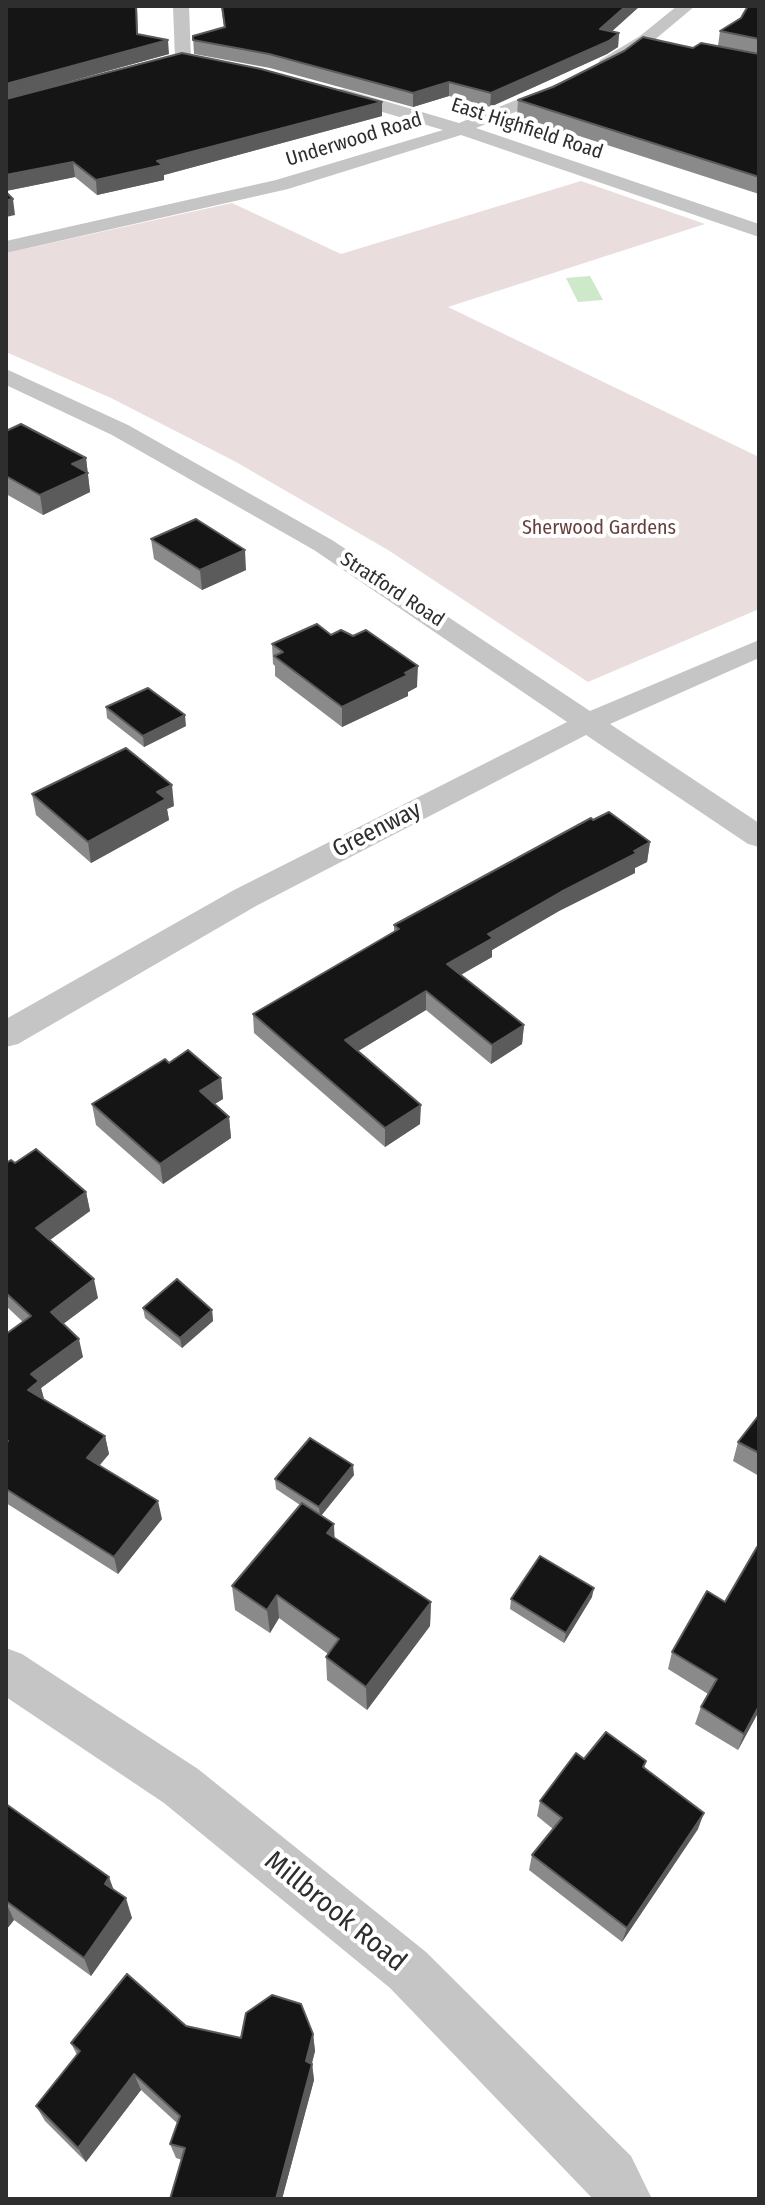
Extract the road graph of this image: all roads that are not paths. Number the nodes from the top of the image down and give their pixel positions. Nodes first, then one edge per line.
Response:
1 (181, 6) edge
2 (687, 6) edge
3 (183, 59) junction
4 (203, 63) edge
5 (165, 65) edge
6 (314, 88) edge
7 (460, 129) junction
8 (759, 231) edge
9 (6, 247) edge
10 (6, 376) edge
11 (759, 648) edge
12 (587, 723) junction
13 (759, 837) edge
14 (6, 1035) edge
15 (6, 1670) edge
16 (624, 2199) edge

1 - 3 street
2 - 7 street, Underwood Road
3 - 4 street
3 - 5 street
6 - 7 street, East Highfield Road
7 - 8 street, East Highfield Road
7 - 9 street, Underwood Road
10 - 12 street, Stratford Road
11 - 12 street, Greenway
12 - 13 street, Stratford Road
12 - 14 street, Greenway
15 - 16 street, Millbrook Road

